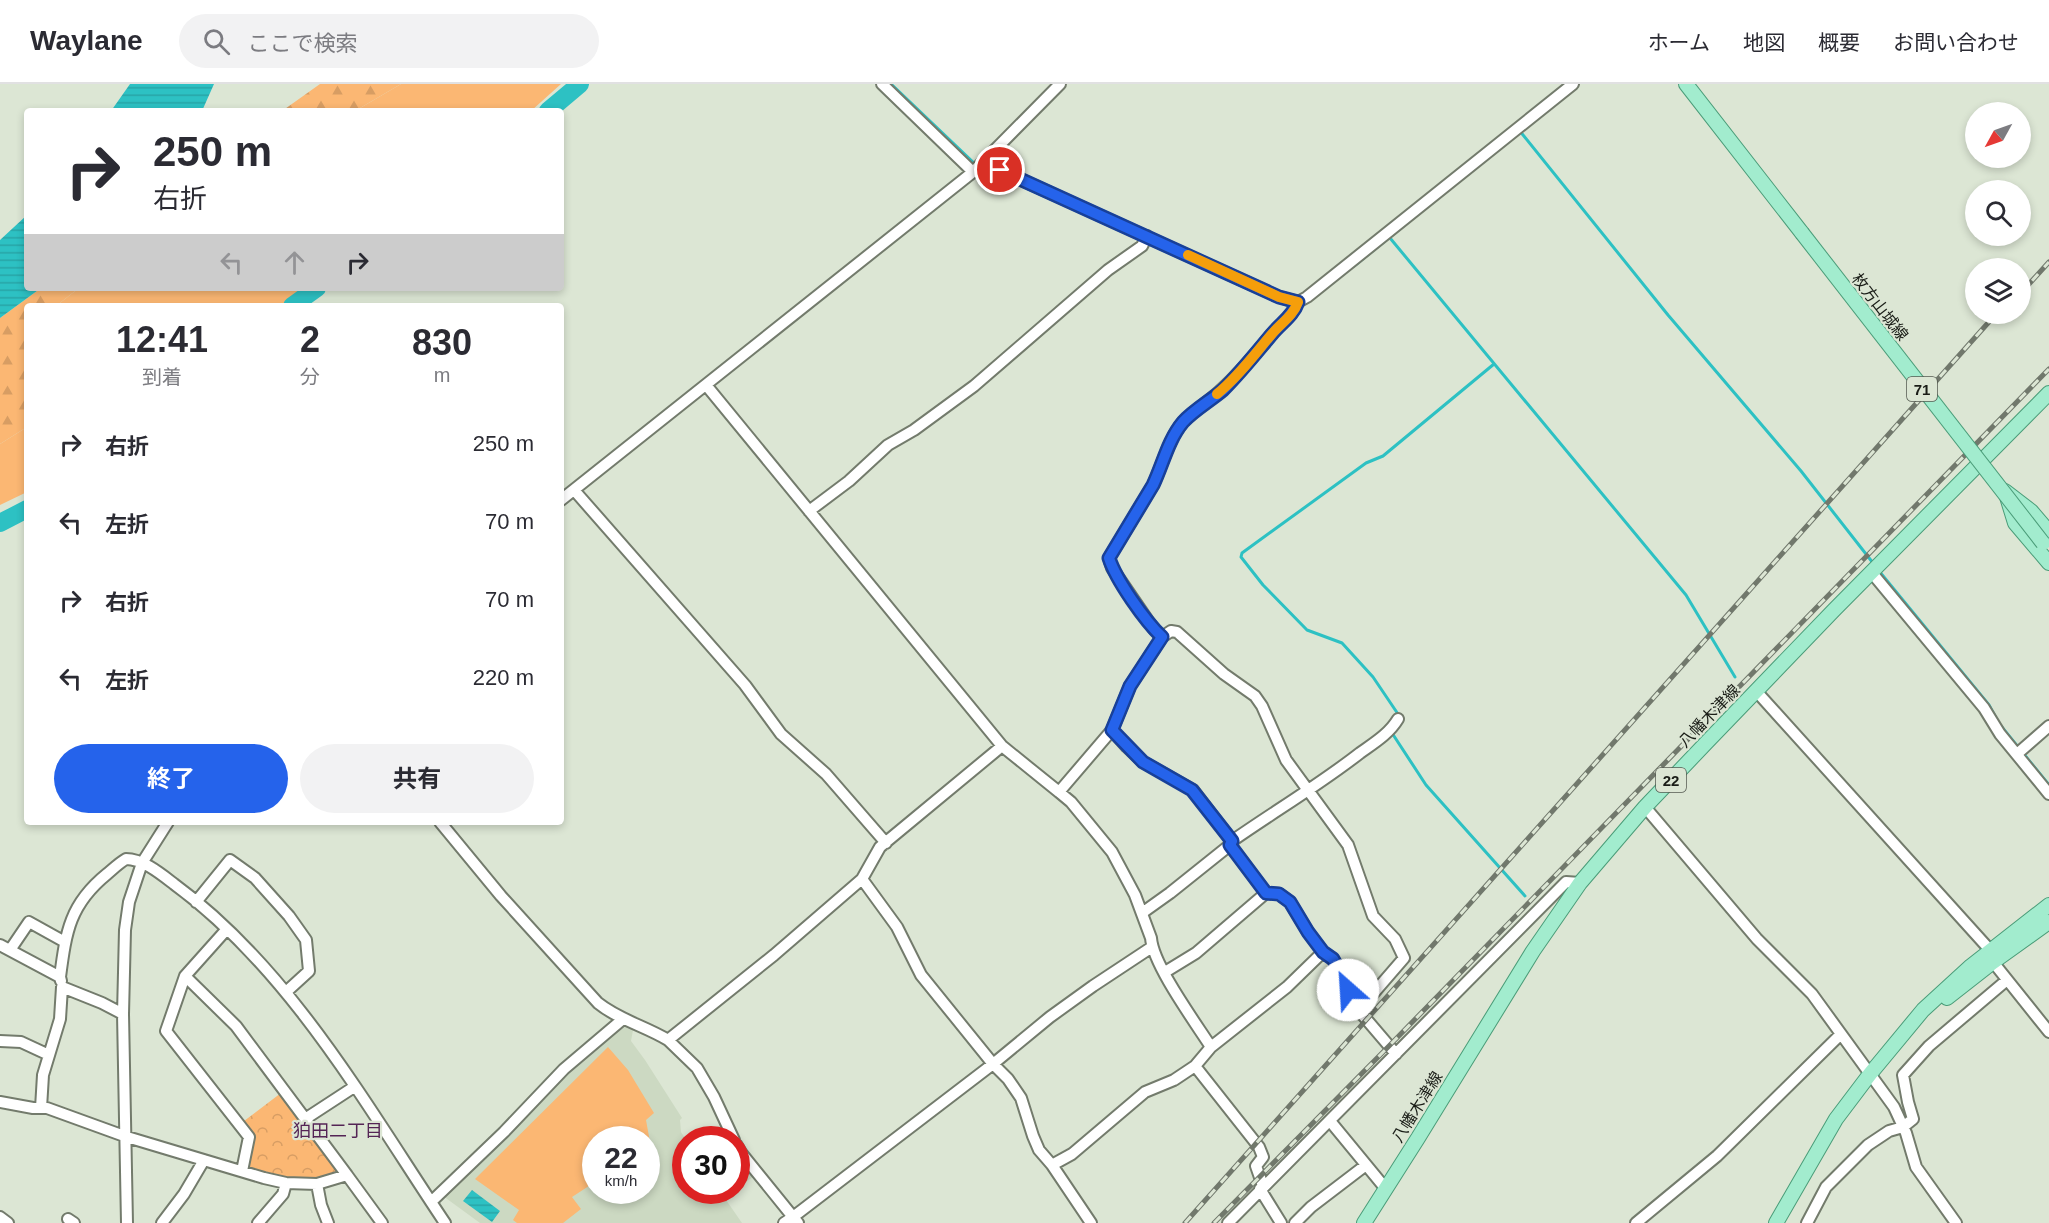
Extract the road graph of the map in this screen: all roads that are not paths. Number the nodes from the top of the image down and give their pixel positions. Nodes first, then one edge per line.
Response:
1 (882, 84) edge
2 (1060, 84) edge
3 (1573, 84) edge
4 (1686, 84) edge
5 (990, 155) junction
6 (973, 172) junction
7 (1147, 236) junction
8 (1298, 302) junction
9 (706, 385) junction
10 (2049, 393) edge
11 (1982, 462) junction
12 (574, 490) junction
13 (2006, 492) junction
14 (564, 498) edge
15 (809, 511) junction
16 (2047, 541) edge
17 (2049, 563) edge
18 (1872, 573) junction
19 (1162, 637) junction
20 (1757, 692) junction
21 (1398, 719) dead end
22 (2049, 726) edge
23 (1112, 730) junction
24 (1002, 746) junction
25 (2017, 754) junction
26 (1308, 791) junction
27 (1059, 792) junction
28 (2049, 794) edge
29 (1645, 807) junction
30 (166, 825) edge
31 (442, 825) edge
32 (886, 843) junction
33 (1231, 843) junction
34 (142, 863) junction
35 (862, 879) junction
36 (1580, 883) junction
37 (1266, 893) junction
38 (196, 902) junction
39 (2049, 905) edge
40 (1142, 913) junction
41 (2049, 922) edge
42 (227, 929) junction
43 (65, 942) junction
44 (5, 947) edge
45 (1152, 947) junction
46 (1323, 952) junction
47 (1991, 956) junction
48 (1165, 972) junction
49 (185, 976) junction
50 (2007, 980) junction
51 (61, 982) junction
52 (286, 992) junction
53 (1359, 1010) junction
54 (123, 1014) junction
55 (622, 1019) junction
56 (2049, 1032) edge
57 (1841, 1034) junction
58 (668, 1040) junction
59 (0, 1041) edge
60 (1211, 1047) junction
61 (49, 1054) junction
62 (1396, 1054) junction
63 (993, 1064) junction
64 (1195, 1066) junction
65 (1872, 1076) junction
66 (354, 1087) junction
67 (0, 1102) edge
68 (41, 1108) junction
69 (305, 1119) junction
70 (1330, 1121) junction
71 (727, 1126) edge
72 (1903, 1127) junction
73 (127, 1137) junction
74 (204, 1160) junction
75 (750, 1165) edge
76 (1052, 1165) junction
77 (1366, 1165) junction
78 (242, 1171) junction
79 (347, 1175) junction
80 (286, 1183) junction
81 (316, 1184) junction
82 (1261, 1188) junction
83 (1386, 1189) junction
84 (431, 1202) junction
85 (0, 1216) edge
86 (792, 1221) edge
87 (8, 1223) edge
88 (127, 1223) edge
89 (162, 1223) edge
90 (258, 1223) edge
91 (328, 1223) edge
92 (382, 1223) edge
93 (445, 1223) edge
94 (1091, 1223) edge
95 (1228, 1223) edge
96 (1281, 1223) edge
97 (1295, 1223) edge
98 (1364, 1223) edge
99 (1636, 1223) edge
100 (1776, 1223) edge
101 (1807, 1223) edge
102 (1956, 1223) edge

1 - 6 street
2 - 5 street
3 - 8 street
4 - 16 main road, 枚方山城線 / 71, bridge
5 - 6 street
5 - 7 street
6 - 9 street
7 - 8 street
7 - 15 street
8 - 19 street
9 - 12 street
9 - 15 street
10 - 11 main road, 八幡木津線 / 22
11 - 13 main road, 71
11 - 18 main road, 八幡木津線 / 22
12 - 14 street
12 - 32 street
13 - 16 main road, 71
13 - 17 main road, 71
15 - 24 street
18 - 20 main road, 八幡木津線 / 22
18 - 25 street
19 - 23 street
19 - 26 street
20 - 29 main road, 八幡木津線 / 22
20 - 47 street
21 - 26 street
22 - 25 street
23 - 27 street
23 - 33 street
24 - 27 street
24 - 32 street
25 - 28 street
26 - 33 street
26 - 53 street
27 - 40 street
29 - 36 main road, 八幡木津線 / 22
29 - 57 street
30 - 34 street
31 - 55 street
32 - 35 street
33 - 37 street
33 - 40 street
34 - 38 street
34 - 43 street
34 - 54 street
35 - 58 street
35 - 63 street
36 - 62 street
36 - 83 main road, 八幡木津線 / 22
37 - 46 street
37 - 48 street
38 - 42 street
38 - 52 street
39 - 47 main road
40 - 45 street
41 - 47 main road
42 - 49 street
42 - 52 street
43 - 44 street
43 - 51 street
44 - 51 street
45 - 48 street
45 - 63 street
46 - 53 street
46 - 60 street
47 - 50 street
47 - 65 main road
48 - 60 street
49 - 69 street
49 - 78 street
50 - 56 street
50 - 72 street
51 - 54 street
51 - 61 street
52 - 66 street
53 - 62 street
54 - 73 street
55 - 58 street
55 - 84 street
57 - 65 street
57 - 99 street
58 - 71 street
59 - 61 street
60 - 64 street
61 - 68 street
62 - 70 street
63 - 76 street
63 - 86 street
64 - 76 street
64 - 82 street
65 - 72 street
65 - 100 main road
66 - 69 street
66 - 84 street
67 - 68 street
68 - 73 street
69 - 79 street
70 - 77 street
70 - 82 street
72 - 101 street
72 - 102 street
73 - 74 street
73 - 88 street
74 - 78 street
74 - 89 street
75 - 86 street
76 - 94 street
77 - 83 street
77 - 97 street
78 - 80 street
79 - 81 street
79 - 92 street
80 - 81 street
80 - 90 street
81 - 91 street
82 - 95 street
82 - 96 street
83 - 98 main road, 八幡木津線 / 22
84 - 93 street
85 - 87 street

